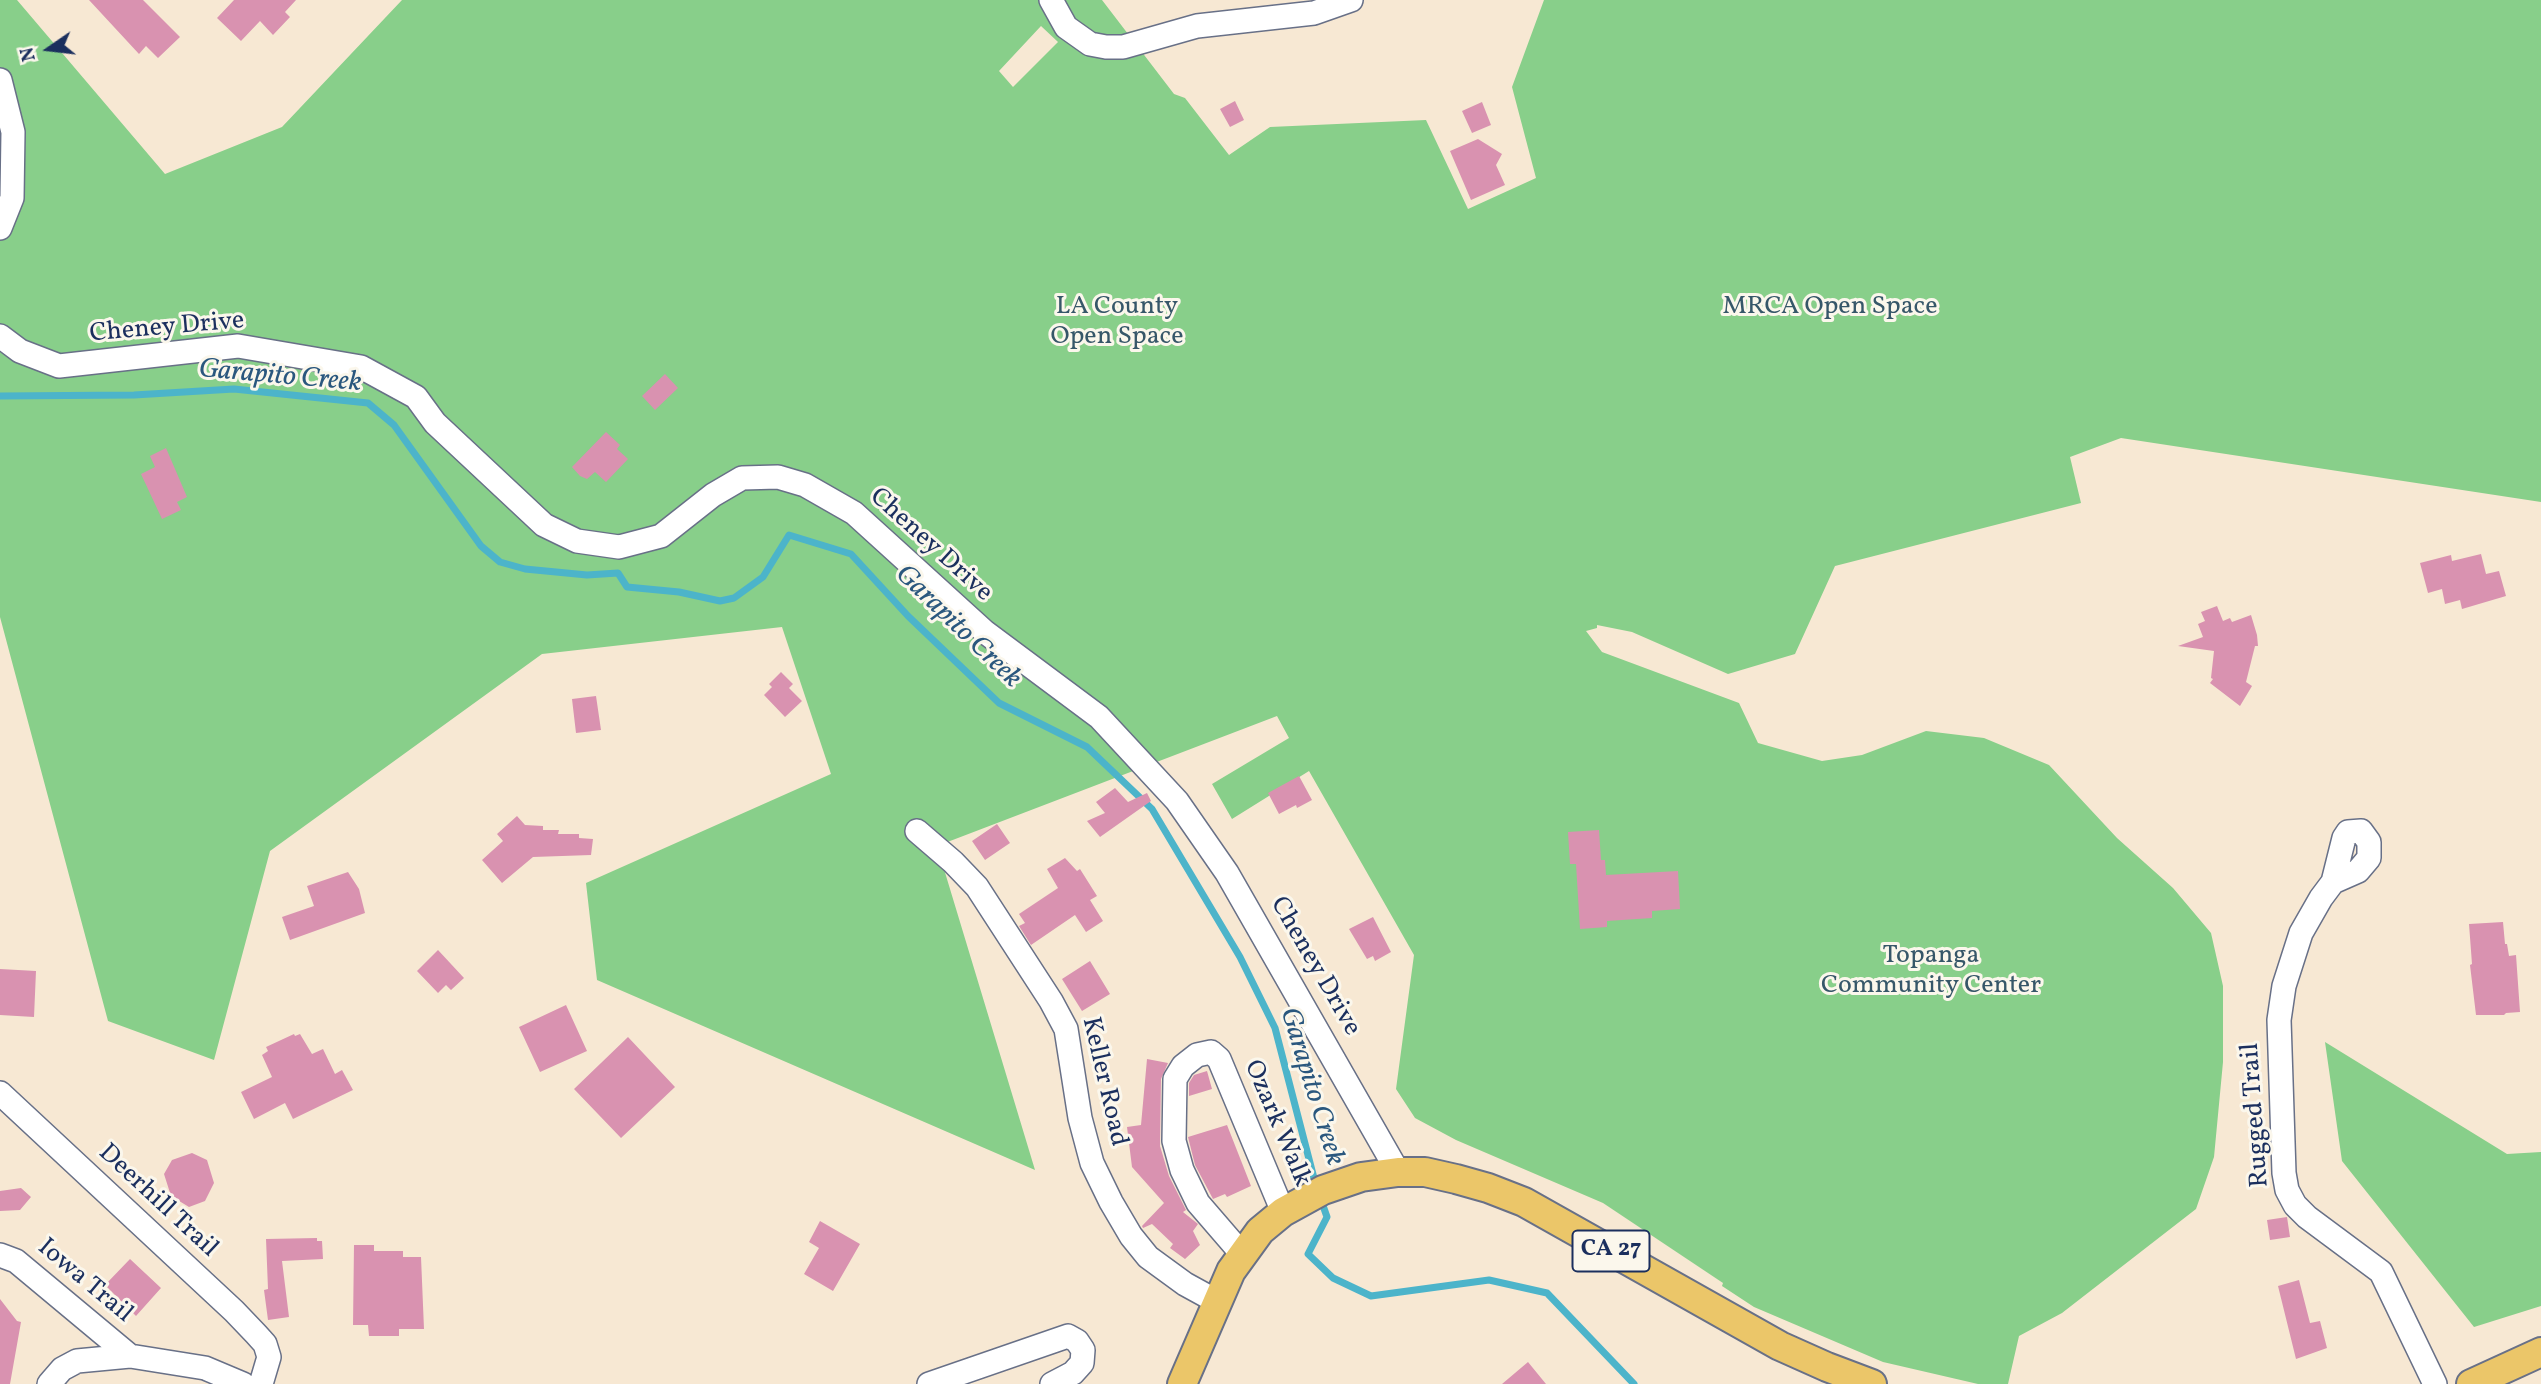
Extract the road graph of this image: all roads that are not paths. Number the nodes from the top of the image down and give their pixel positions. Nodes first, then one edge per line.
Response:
1 (1051, 0) edge
2 (1351, 0) edge
3 (0, 80) edge
4 (0, 228) edge
5 (0, 336) edge
6 (917, 831) dead end
7 (2333, 882) dead end
8 (0, 1093) edge
9 (1398, 1172) junction
10 (1289, 1208) junction
11 (1241, 1254) junction
12 (0, 1255) edge
13 (1216, 1301) junction
14 (2541, 1352) edge
15 (130, 1356) junction
16 (49, 1384) edge
17 (243, 1384) edge
18 (261, 1384) edge
19 (929, 1384) edge
20 (1052, 1384) edge
21 (1182, 1384) edge
22 (1872, 1384) edge
23 (2435, 1384) edge
24 (2471, 1384) edge

1 - 2 street
3 - 4 street
5 - 9 street, Cheney Drive
6 - 13 street, Keller Road
7 - 23 street, Rugged Trail
8 - 18 street, Deerhill Trail
9 - 10 main road, CA 27
9 - 22 main road, CA 27
10 - 11 main road, CA 27
10 - 11 street, Ozark Walk
11 - 13 main road, CA 27
12 - 15 street, Iowa Trail
13 - 21 main road, CA 27
14 - 24 main road
15 - 16 street
15 - 17 street
19 - 20 street

